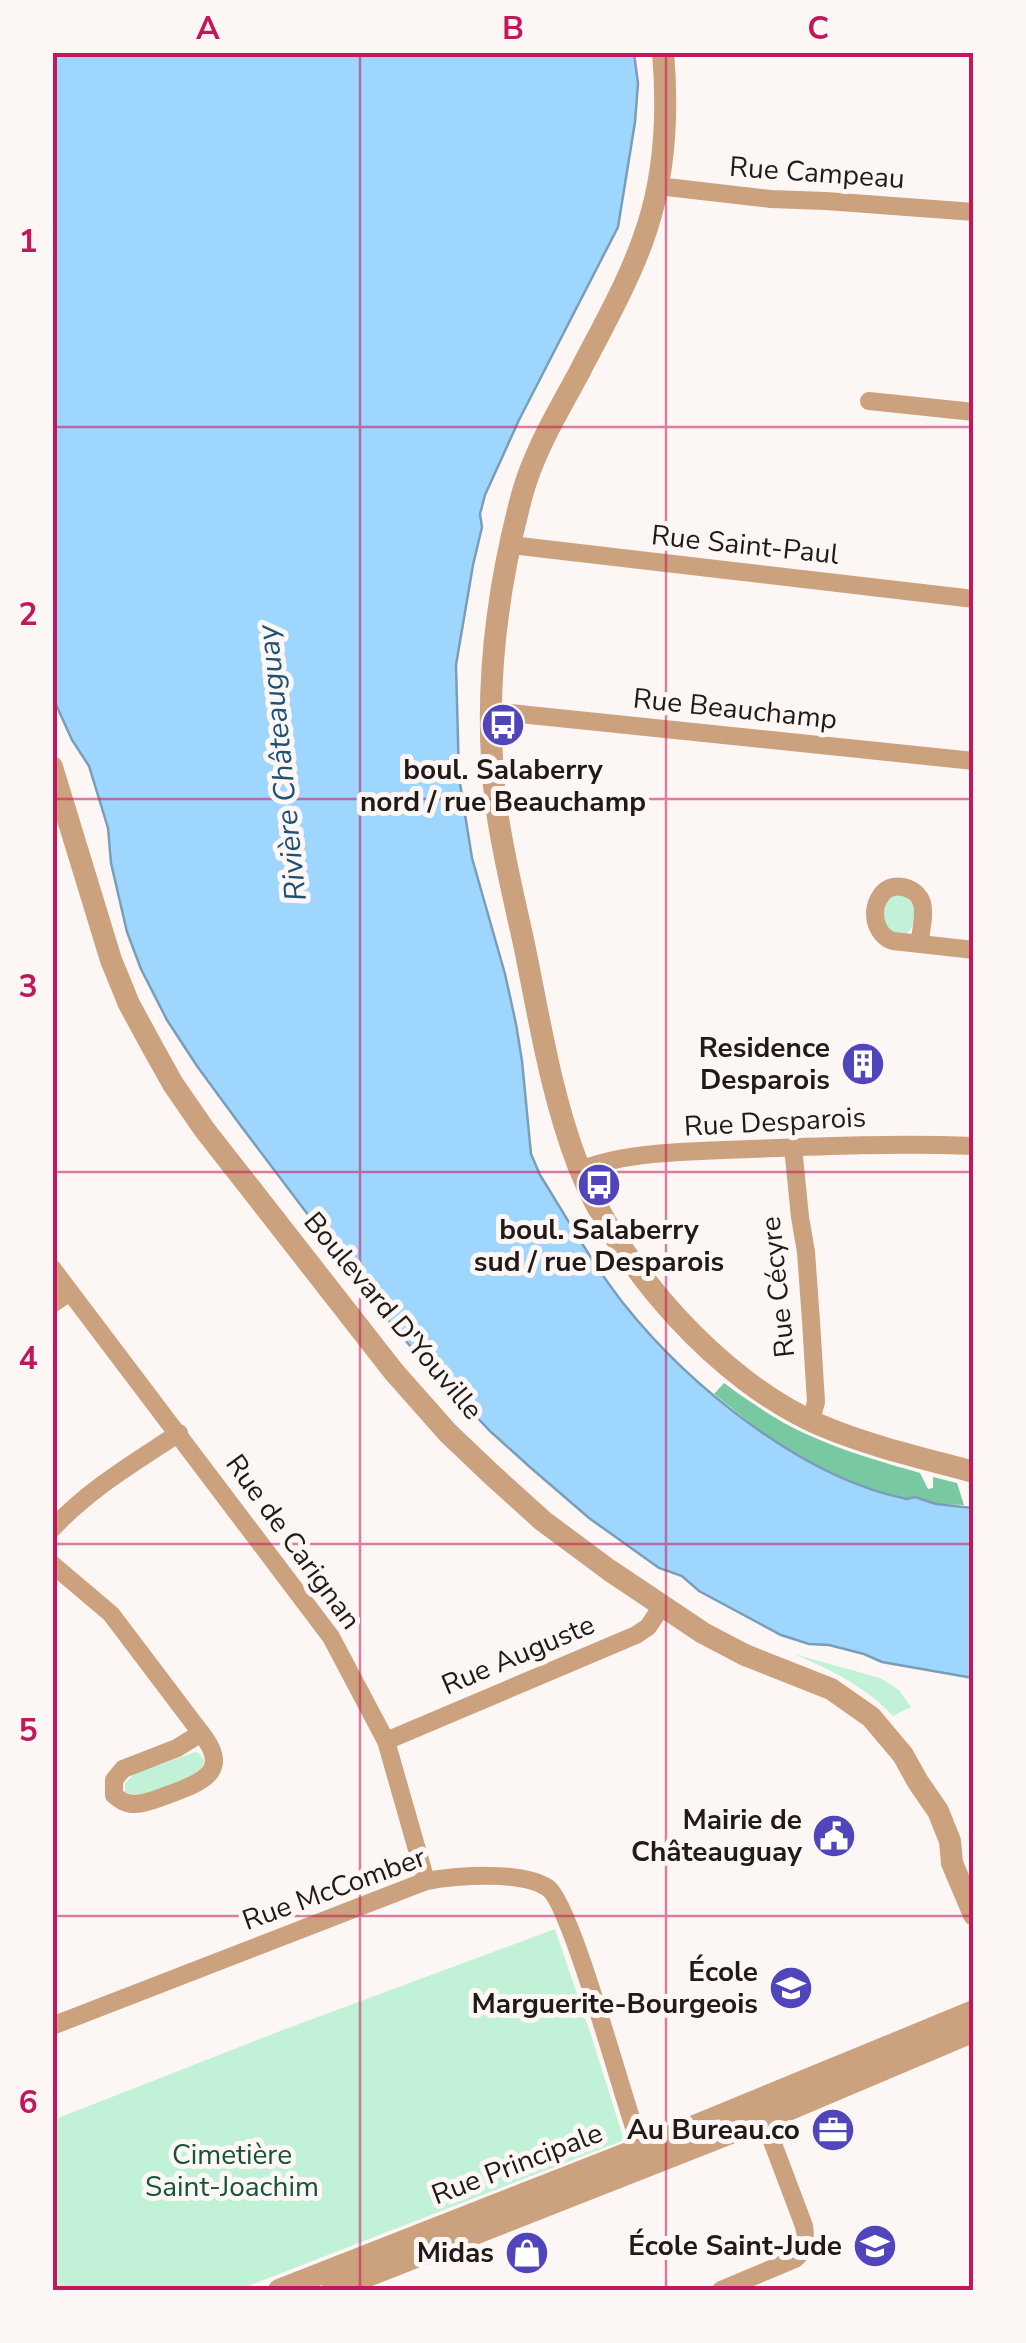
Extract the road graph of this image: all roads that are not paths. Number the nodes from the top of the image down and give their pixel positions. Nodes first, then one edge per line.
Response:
1 (663, 52) edge
2 (658, 186) junction
3 (974, 212) edge
4 (869, 401) dead end
5 (974, 412) edge
6 (511, 545) junction
7 (974, 599) edge
8 (491, 713) junction
9 (974, 761) edge
10 (52, 766) edge
11 (919, 944) dead end
12 (974, 950) edge
13 (974, 1146) edge
14 (793, 1147) junction
15 (580, 1170) junction
16 (52, 1268) edge
17 (70, 1292) junction
18 (52, 1304) edge
19 (810, 1420) junction
20 (178, 1433) junction
21 (974, 1472) edge
22 (52, 1530) edge
23 (52, 1564) edge
24 (662, 1606) junction
25 (202, 1734) junction
26 (386, 1741) junction
27 (426, 1880) junction
28 (974, 1915) edge
29 (974, 2011) edge
30 (52, 2026) edge
31 (974, 2031) edge
32 (777, 2092) junction
33 (764, 2120) junction
34 (641, 2148) junction
35 (278, 2290) edge
36 (332, 2290) edge
37 (720, 2290) edge

1 - 2 street
2 - 3 street, Rue Campeau
2 - 6 street
4 - 5 street
6 - 7 street, Rue Saint-Paul
6 - 8 street
8 - 9 street, Rue Beauchamp
8 - 15 street
10 - 24 street, Boulevard D'Youville
11 - 12 street
13 - 14 street, Rue Desparois
14 - 15 street, Rue Desparois
14 - 19 street, Rue Cécyre
15 - 19 street
16 - 17 street, Rue de Carignan
17 - 18 street
17 - 20 street, Rue de Carignan
19 - 21 street
20 - 22 street
20 - 26 street, Rue de Carignan
23 - 25 street
24 - 26 street, Rue Auguste
24 - 28 street, Boulevard D'Youville
25 - 25 street
26 - 27 street, Rue de Carignan
27 - 30 street, Rue McComber
27 - 34 street, Rue McComber
29 - 32 street, Rue Principale
31 - 33 street, Rue Principale
32 - 33 street
32 - 34 street, Rue Principale
33 - 36 street, Rue Principale
33 - 37 street
34 - 35 street, Rue Principale

